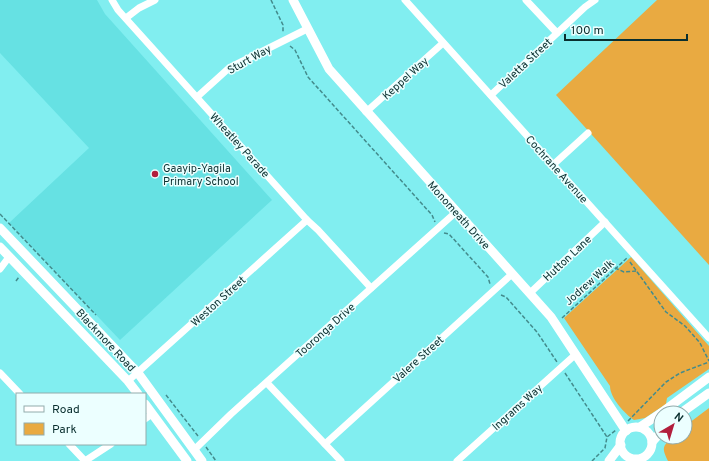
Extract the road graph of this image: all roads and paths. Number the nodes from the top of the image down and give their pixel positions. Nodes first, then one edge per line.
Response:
1 (112, 0) edge
2 (155, 0) edge
3 (294, 0) edge
4 (405, 0) edge
5 (526, 0) edge
6 (595, 0) edge
7 (126, 18) junction
8 (307, 29) junction
9 (557, 33) junction
10 (443, 43) junction
11 (491, 95) junction
12 (197, 97) junction
13 (366, 112) junction
14 (588, 133) dead end
15 (554, 164) junction
16 (456, 212) junction
17 (307, 220) junction
18 (605, 222) junction
19 (0, 228) edge
20 (0, 247) edge
21 (633, 253) junction
22 (9, 257) junction
23 (627, 258) junction
24 (616, 268) junction
25 (0, 269) edge
26 (637, 271) junction
27 (512, 274) junction
28 (371, 288) junction
29 (530, 293) junction
30 (556, 323) junction
31 (709, 338) edge
32 (576, 354) junction
33 (709, 361) edge
34 (0, 373) edge
35 (138, 373) junction
36 (709, 377) edge
37 (128, 381) junction
38 (267, 383) junction
39 (19, 393) edge
40 (137, 393) edge
41 (709, 393) edge
42 (671, 405) edge
43 (692, 405) edge
44 (149, 416) edge
45 (653, 418) edge
46 (640, 427) junction
47 (624, 428) junction
48 (652, 442) joint
49 (325, 444) junction
50 (70, 445) edge
51 (109, 445) edge
52 (621, 445) junction
53 (194, 450) junction
54 (647, 458) edge
55 (634, 460) edge
56 (85, 461) edge
57 (187, 461) edge
58 (202, 461) edge
59 (341, 461) edge
60 (458, 461) edge
61 (592, 461) edge
62 (609, 461) edge

1 - 7 street, Wheatley Parade
2 - 7 street
3 - 8 street, Monomeath Drive
4 - 10 street, Cochrane Avenue
5 - 9 street
6 - 9 street, Valetta Street
7 - 12 street, Wheatley Parade
8 - 12 street, Sturt Way
8 - 13 street, Monomeath Drive
9 - 11 street, Valetta Street
10 - 11 street, Cochrane Avenue
10 - 13 street, Keppel Way
11 - 15 street, Cochrane Avenue
12 - 17 street, Wheatley Parade
13 - 16 street, Monomeath Drive
14 - 15 street
15 - 18 street, Cochrane Avenue
16 - 27 street, Monomeath Drive
16 - 28 street, Tooronga Drive
17 - 28 street, Wheatley Parade
17 - 35 street, Weston Street
18 - 21 street, Cochrane Avenue
18 - 29 street, Hutton Lane
19 - 35 street, Blackmore Road
20 - 22 street, Blackmore Road
21 - 23 path, Jodrew Walk
21 - 31 street, Cochrane Avenue
22 - 25 street
22 - 37 street, Blackmore Road
23 - 24 path, Jodrew Walk
23 - 26 path
24 - 26 path
24 - 30 path, Jodrew Walk
26 - 33 path
27 - 29 street, Monomeath Drive
27 - 49 street, Valere Street
28 - 38 street, Tooronga Drive
29 - 30 street, Monomeath Drive
30 - 32 street, Monomeath Drive
32 - 47 street, Monomeath Drive
32 - 60 street, Ingrams Way
33 - 47 path
34 - 39 street
35 - 37 street, Weston Street
35 - 53 street, Blackmore Road
36 - 42 street
37 - 40 street, Blackmore Road
38 - 49 street
38 - 53 street, Tooronga Drive
41 - 43 street
44 - 57 street
45 - 46 street
46 - 47 street
46 - 48 street
47 - 52 street
47 - 61 path
48 - 54 street
49 - 59 street
50 - 56 street
51 - 56 street
52 - 55 street
52 - 62 street
53 - 58 street, Blackmore Road
54 - 55 street

